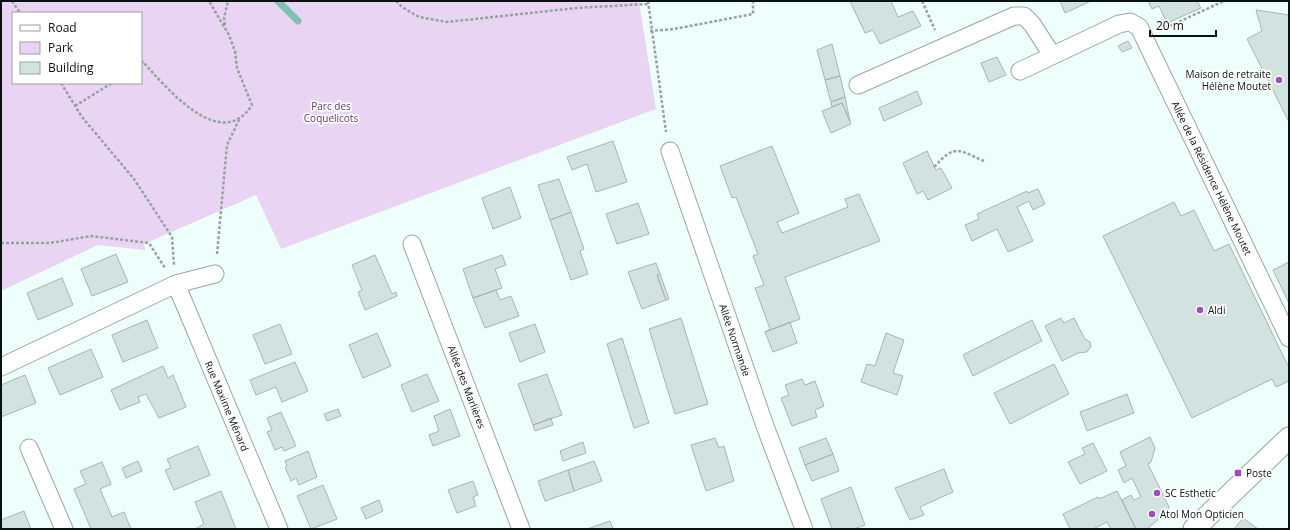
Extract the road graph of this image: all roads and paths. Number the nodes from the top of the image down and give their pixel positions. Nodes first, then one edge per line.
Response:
1 (12, 1) edge
2 (209, 1) edge
3 (228, 1) edge
4 (396, 1) edge
5 (752, 1) edge
6 (922, 1) edge
7 (1224, 1) edge
8 (648, 3) edge
9 (19, 12) edge
10 (225, 28) junction
11 (650, 31) junction
12 (1145, 38) junction
13 (943, 48) junction
14 (1052, 55) junction
15 (142, 63) edge
16 (1020, 71) dead end
17 (62, 84) edge
18 (110, 84) edge
19 (858, 85) dead end
20 (75, 106) junction
21 (239, 120) junction
22 (670, 150) joint
23 (984, 161) dead end
24 (934, 167) dead end
25 (1, 243) edge
26 (412, 244) dead end
27 (215, 274) joint
28 (176, 284) junction
29 (1289, 338) edge
30 (1, 367) edge
31 (1289, 438) edge
32 (30, 448) dead end
33 (64, 529) edge
34 (279, 529) edge
35 (521, 529) edge
36 (804, 529) edge
37 (1194, 529) edge

1 - 9 path
2 - 10 path
3 - 10 path
4 - 8 path
5 - 11 path
6 - 13 path
7 - 12 path
8 - 11 path
10 - 21 path
11 - 22 path
12 - 14 street, Allée de la Résidence Hélène Moutet
12 - 29 street, Allée de la Résidence Hélène Moutet
13 - 14 street
13 - 19 street
14 - 16 street
15 - 21 path
17 - 20 path
18 - 20 path
20 - 28 path
21 - 27 path
22 - 36 street, Allée Normande
23 - 24 path
25 - 28 path
26 - 35 street, Allée des Marlières
27 - 28 street
28 - 30 street
28 - 34 street, Rue Maxime Ménard
31 - 37 street
32 - 33 street

